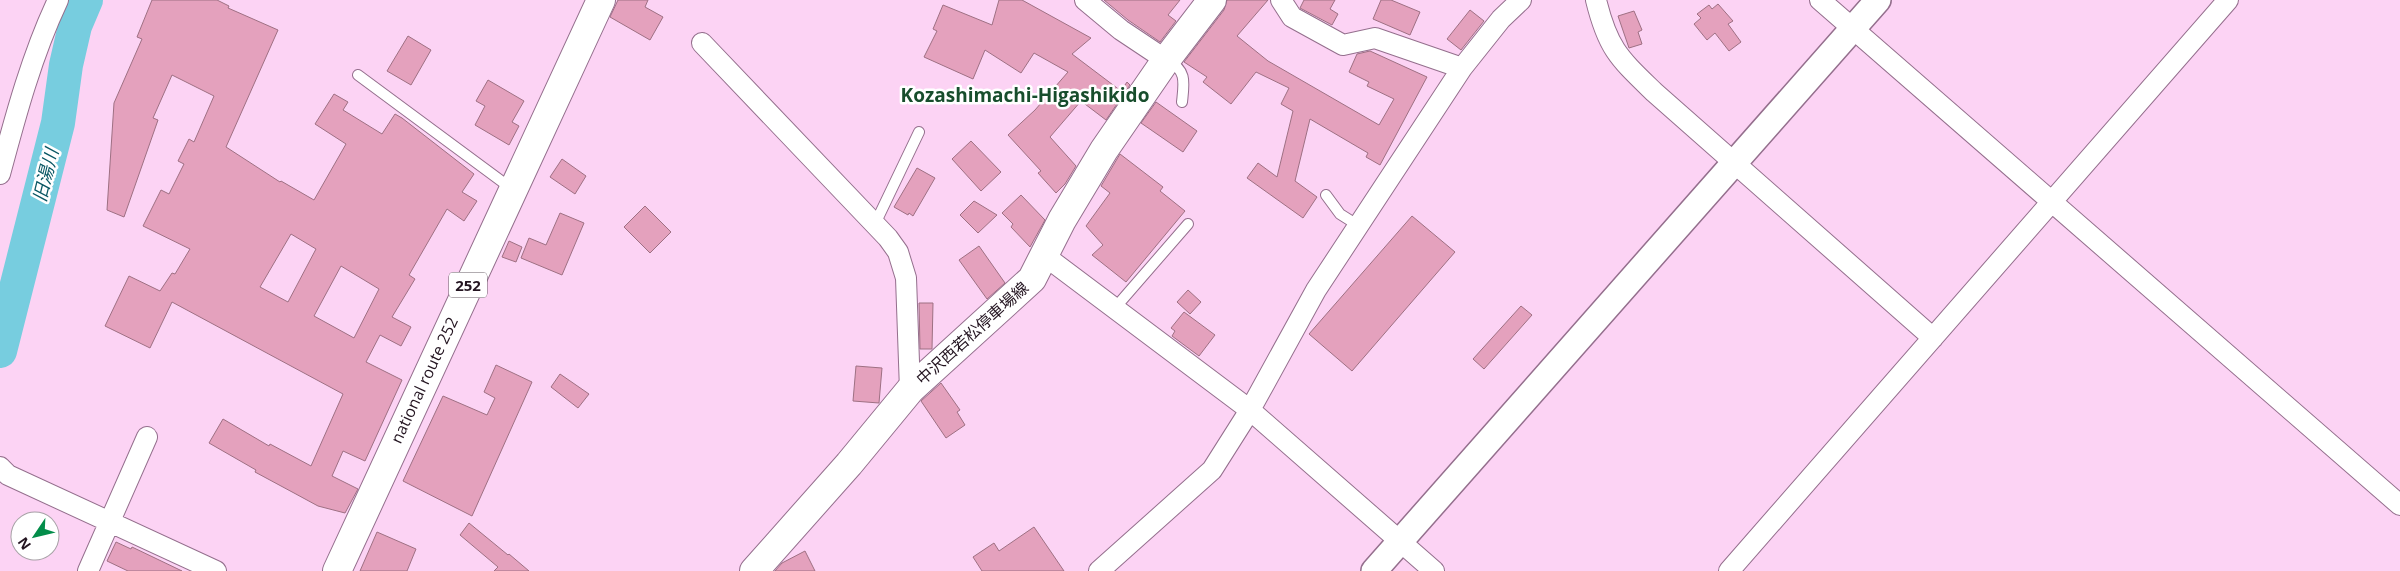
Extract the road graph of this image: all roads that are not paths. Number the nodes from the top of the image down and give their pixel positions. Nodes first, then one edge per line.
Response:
1 (58, 0) edge
2 (601, 0) edge
3 (1085, 0) edge
4 (1212, 0) edge
5 (1281, 0) edge
6 (1522, 0) edge
7 (1596, 0) edge
8 (1820, 0) edge
9 (1878, 0) edge
10 (2228, 0) edge
11 (1853, 29) junction
12 (702, 43) dead end
13 (1166, 60) junction
14 (1462, 68) junction
15 (358, 75) dead end
16 (1182, 102) dead end
17 (919, 132) dead end
18 (1734, 162) junction
19 (0, 174) edge
20 (512, 189) junction
21 (1326, 195) dead end
22 (2052, 201) junction
23 (875, 224) junction
24 (1188, 224) dead end
25 (1359, 226) junction
26 (1045, 256) junction
27 (1115, 308) junction
28 (1933, 338) junction
29 (910, 390) junction
30 (1250, 410) junction
31 (146, 437) dead end
32 (0, 467) edge
33 (2400, 505) edge
34 (110, 522) junction
35 (1400, 541) junction
36 (88, 571) edge
37 (216, 571) edge
38 (337, 571) edge
39 (754, 571) edge
40 (1099, 571) edge
41 (1374, 571) edge
42 (1434, 571) edge
43 (1729, 571) edge

1 - 19 street
2 - 20 main road, national route 252 / 252
3 - 13 street
4 - 13 main road, 中沢西若松停車場線
5 - 14 street
6 - 14 street
7 - 18 street
8 - 11 street
9 - 11 street
10 - 22 street
11 - 18 street
11 - 22 street
12 - 23 street
13 - 16 lane
13 - 26 main road, 中沢西若松停車場線
14 - 25 street
15 - 20 lane
17 - 23 lane
18 - 28 street
18 - 35 street
20 - 38 main road, national route 252 / 252
21 - 25 lane
22 - 28 street
22 - 33 street
23 - 29 street
24 - 27 lane
25 - 30 street
26 - 27 street
26 - 29 main road, 中沢西若松停車場線
27 - 30 street
28 - 43 street
29 - 39 main road, 中沢西若松停車場線
30 - 35 street
30 - 40 street
31 - 34 street
32 - 34 street
34 - 36 street
34 - 37 street
35 - 41 street
35 - 42 street

